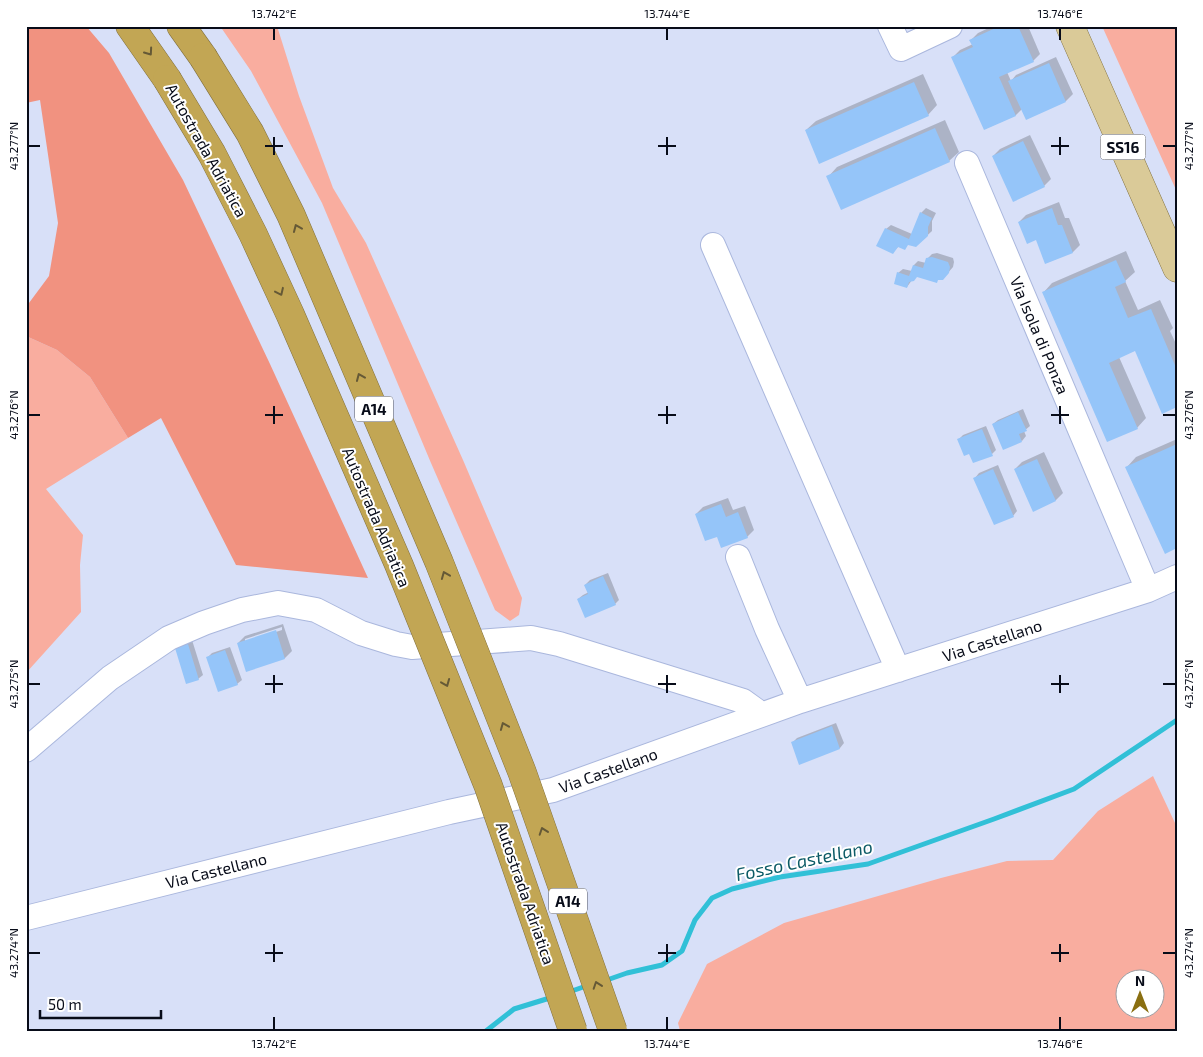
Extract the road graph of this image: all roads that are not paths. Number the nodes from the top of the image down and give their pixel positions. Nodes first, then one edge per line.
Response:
1 (130, 26) edge
2 (181, 26) edge
3 (890, 26) edge
4 (950, 26) edge
5 (1070, 26) edge
6 (967, 163) dead end
7 (713, 245) dead end
8 (1177, 268) edge
9 (738, 558) dead end
10 (1177, 577) edge
11 (1148, 590) junction
12 (898, 670) junction
13 (800, 701) junction
14 (761, 714) junction
15 (26, 750) edge
16 (26, 918) edge
17 (573, 1031) edge
18 (613, 1031) edge

1 -> 17 highway, Autostrada Adriatica / A14, bridge
18 -> 2 highway, A14, bridge
3 - 4 street
5 - 8 main road, SS16
6 - 11 street, Via Isola di Ponza
7 - 12 street
9 - 13 street
10 - 11 street, Via Castellano
11 - 12 street, Via Castellano
12 - 13 street, Via Castellano
13 - 14 street, Via Castellano
14 - 15 street
14 - 16 street, Via Castellano

